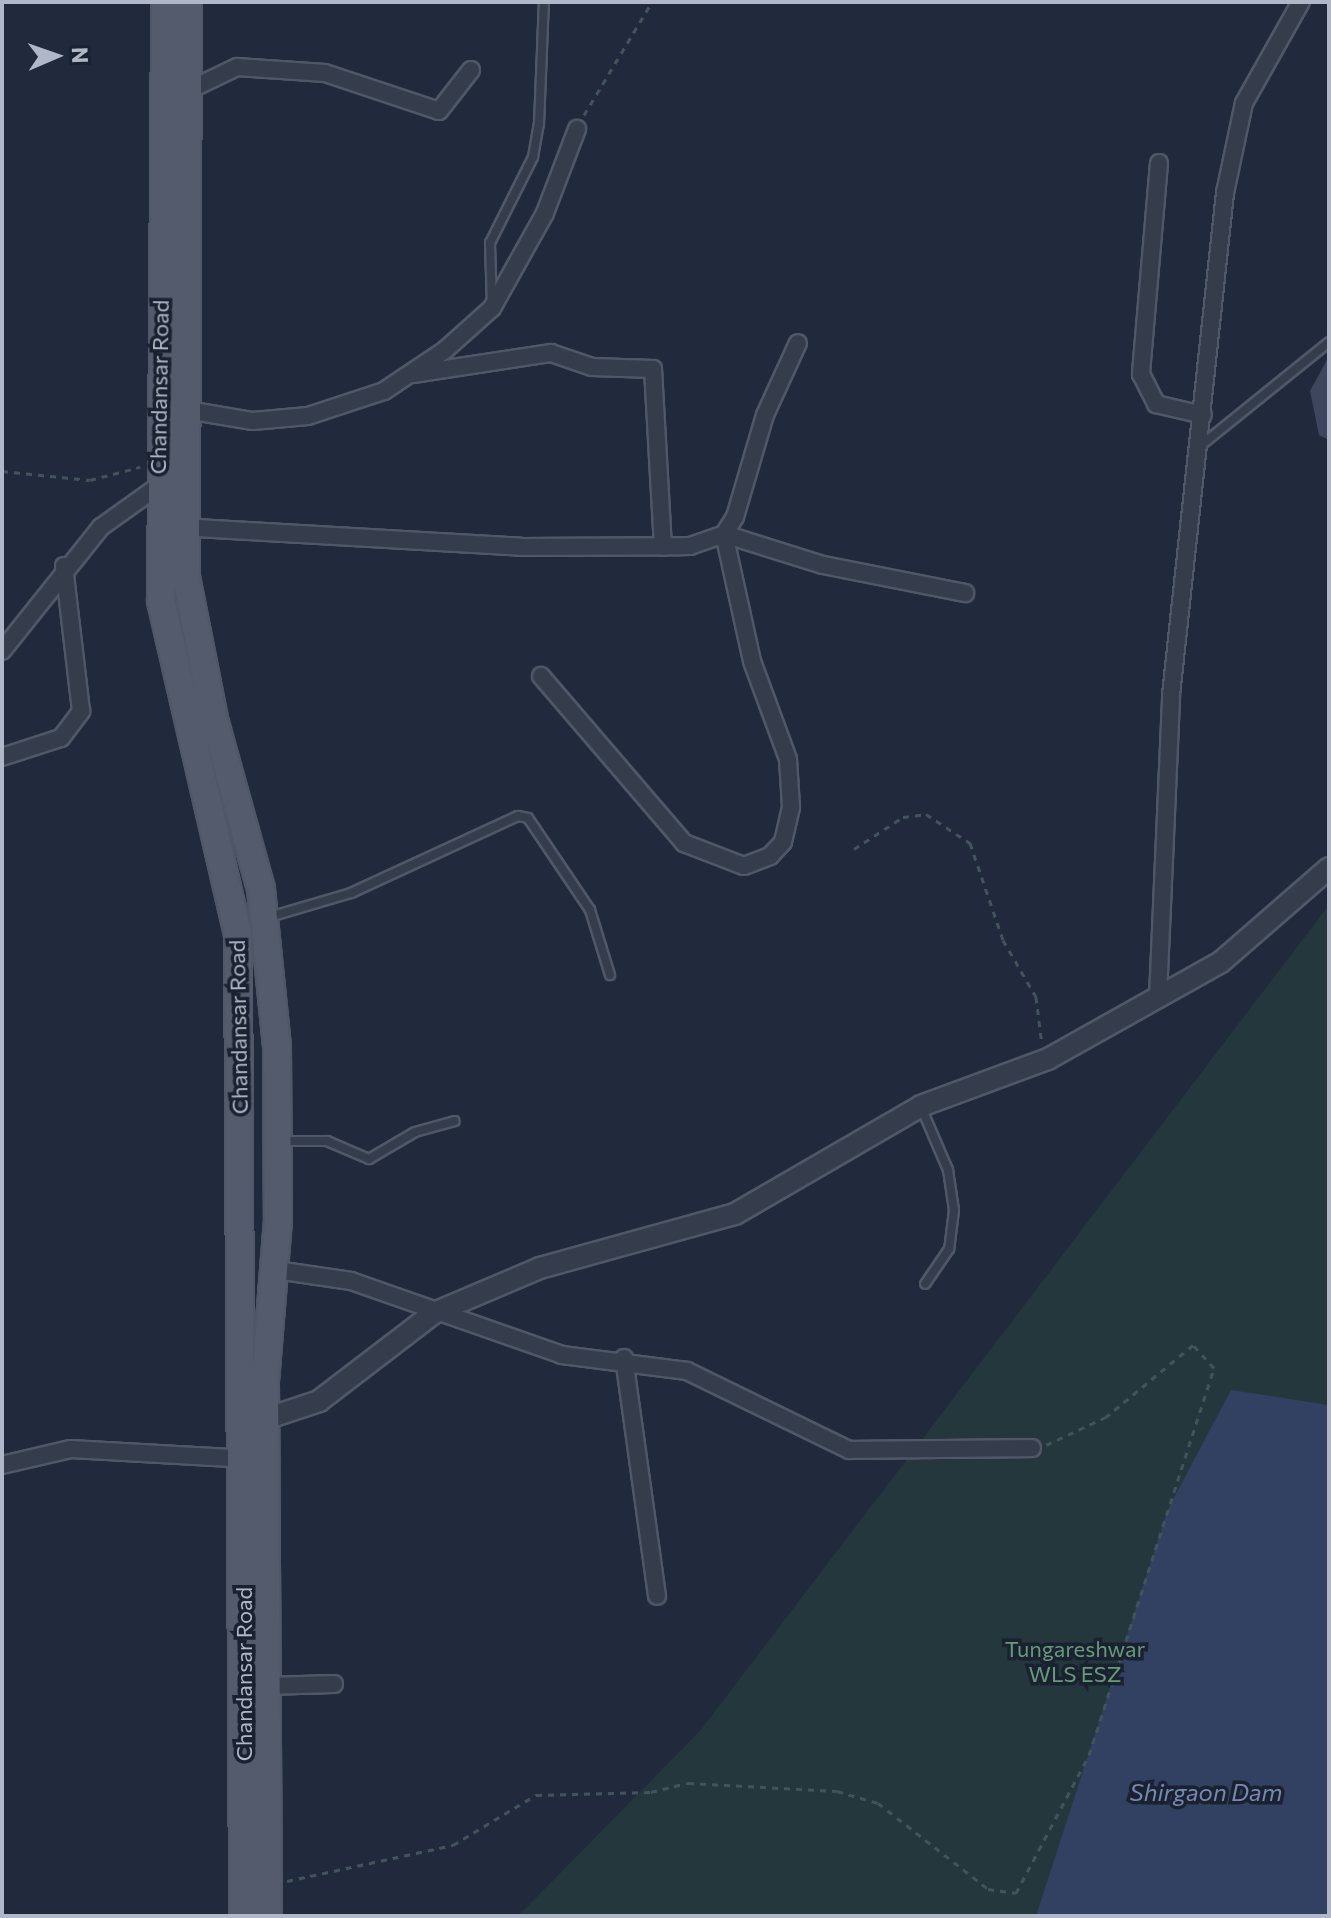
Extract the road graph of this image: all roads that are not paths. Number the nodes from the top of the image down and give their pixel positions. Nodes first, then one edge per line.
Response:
1 (165, 2) edge
2 (188, 2) edge
3 (544, 2) edge
4 (1301, 2) edge
5 (471, 70) dead end
6 (185, 92) junction
7 (577, 129) road end
8 (1159, 163) dead end
9 (492, 308) junction
10 (1329, 342) edge
11 (798, 343) dead end
12 (408, 374) junction
13 (181, 409) junction
14 (1203, 415) junction
15 (1197, 448) junction
16 (158, 472) junction
17 (183, 473) junction
18 (172, 527) junction
19 (724, 534) junction
20 (663, 547) junction
21 (64, 566) junction
22 (965, 593) dead end
23 (2, 651) edge
24 (541, 676) dead end
25 (2, 757) edge
26 (1329, 868) edge
27 (266, 918) junction
28 (610, 975) dead end
29 (1158, 997) junction
30 (921, 1106) junction
31 (455, 1121) dead end
32 (279, 1141) junction
33 (276, 1270) junction
34 (925, 1284) dead end
35 (434, 1313) junction
36 (624, 1358) junction
37 (254, 1423) junction
38 (1032, 1448) road end
39 (255, 1459) junction
40 (2, 1465) edge
41 (657, 1596) dead end
42 (334, 1684) dead end
43 (266, 1686) junction
44 (243, 1916) edge
45 (268, 1916) edge

1 - 16 main road, Chandansar Road
2 - 6 main road
3 - 9 lane
4 - 14 street
5 - 6 street
6 - 13 main road
7 - 9 street
8 - 14 street
9 - 12 street
10 - 15 lane
11 - 19 street
12 - 13 street
12 - 20 street
13 - 17 main road
14 - 15 street
15 - 29 street
16 - 17 street
16 - 18 main road, Chandansar Road
16 - 21 street
17 - 18 main road
18 - 20 street
18 - 27 main road
18 - 37 main road, Chandansar Road
19 - 20 street
19 - 22 street
19 - 24 street
21 - 23 street
21 - 25 street
26 - 29 street
27 - 28 lane
27 - 32 main road
29 - 30 street
30 - 34 lane
30 - 35 street
31 - 32 lane
32 - 33 main road
33 - 35 street
33 - 37 main road
35 - 36 street
35 - 37 street
36 - 38 street
36 - 41 street
37 - 39 main road
39 - 40 street
39 - 43 main road
39 - 44 main road, Chandansar Road
42 - 43 street
43 - 45 main road

